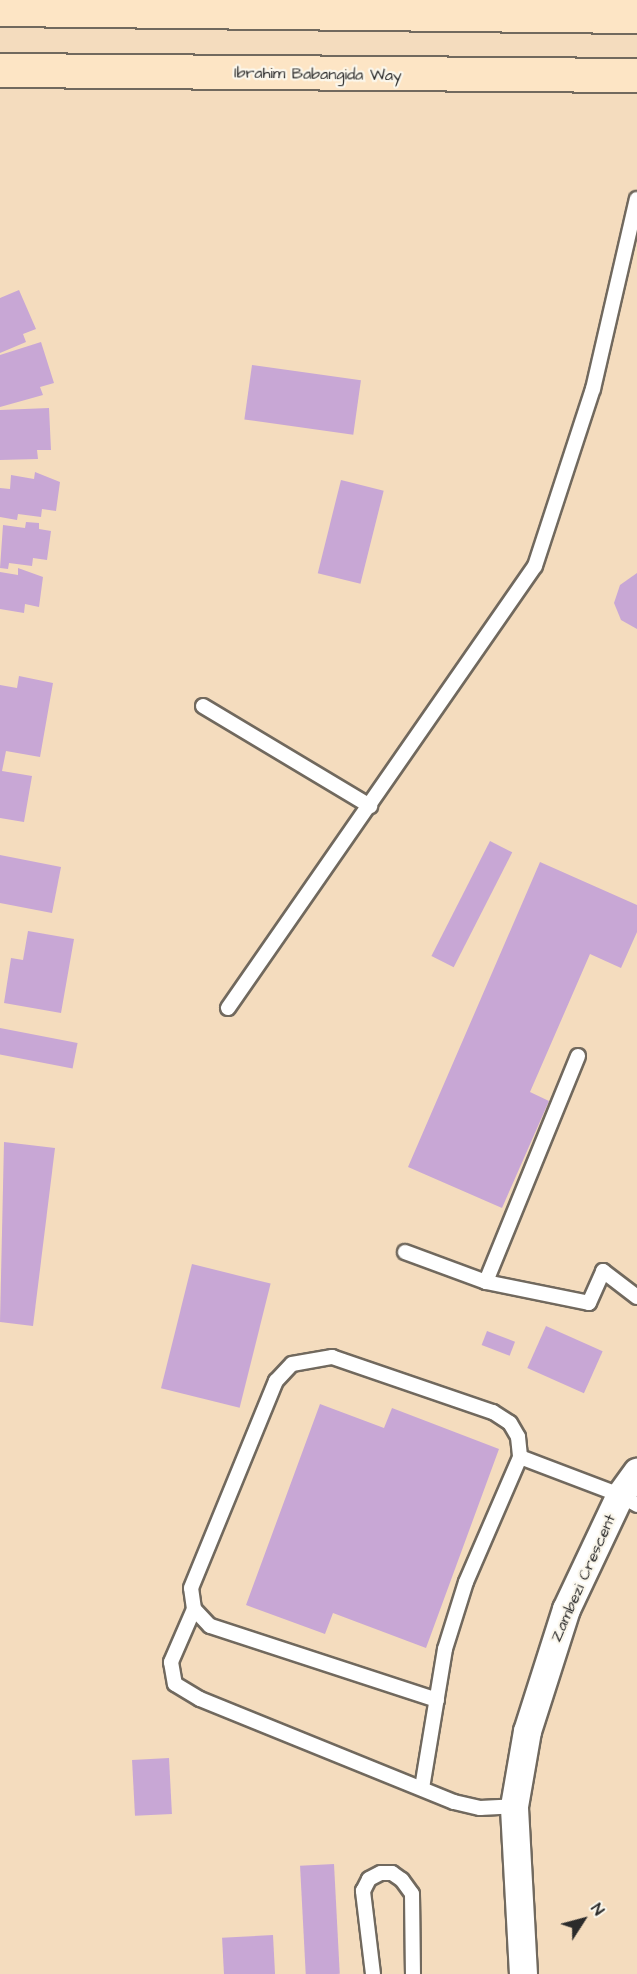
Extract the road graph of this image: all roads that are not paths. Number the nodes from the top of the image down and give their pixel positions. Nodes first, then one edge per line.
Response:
1 (0, 9) edge
2 (637, 16) edge
3 (0, 70) edge
4 (637, 75) edge
5 (637, 199) edge
6 (203, 706) dead end
7 (370, 806) junction
8 (228, 1008) dead end
9 (578, 1056) dead end
10 (405, 1252) dead end
11 (486, 1282) junction
12 (637, 1297) edge
13 (520, 1457) junction
14 (637, 1472) edge
15 (629, 1500) edge
16 (194, 1609) junction
17 (436, 1700) junction
18 (422, 1788) junction
19 (514, 1806) junction
20 (373, 1974) edge
21 (413, 1974) edge
22 (523, 1974) edge

1 - 2 main road
3 - 4 main road, Ibrahim Babangida Way
5 - 7 lane
6 - 7 lane
7 - 8 lane
9 - 11 lane
10 - 11 lane
11 - 12 lane
13 - 15 lane
13 - 16 lane
13 - 17 lane
14 - 15 street, Zambezi Crescent
15 - 19 street, Zambezi Crescent
16 - 17 lane
16 - 18 lane
17 - 18 lane
18 - 19 lane
19 - 22 street, Zambezi Crescent
20 - 21 lane

